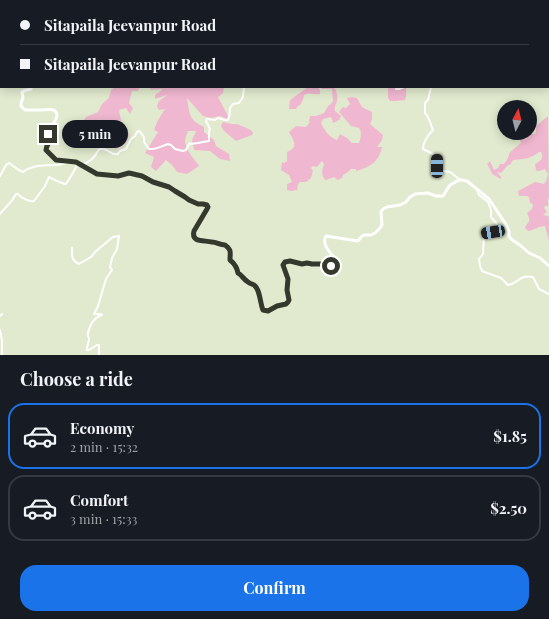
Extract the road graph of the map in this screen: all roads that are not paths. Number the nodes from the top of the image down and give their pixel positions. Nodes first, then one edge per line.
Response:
1 (31, 88) edge
2 (244, 88) edge
3 (431, 88) edge
4 (72, 160) junction
5 (78, 163) junction
6 (82, 166) junction
7 (0, 176) edge
8 (462, 180) junction
9 (477, 189) junction
10 (0, 214) edge
11 (72, 248) dead end
12 (549, 266) edge
13 (549, 294) edge
14 (0, 330) edge
15 (2, 355) edge
16 (99, 355) edge

1 - 4 street
2 - 6 street
3 - 8 street
4 - 5 street
4 - 7 street
5 - 6 street
5 - 10 street
6 - 8 street
8 - 9 street
9 - 12 street
9 - 13 street
11 - 16 street
14 - 15 street

